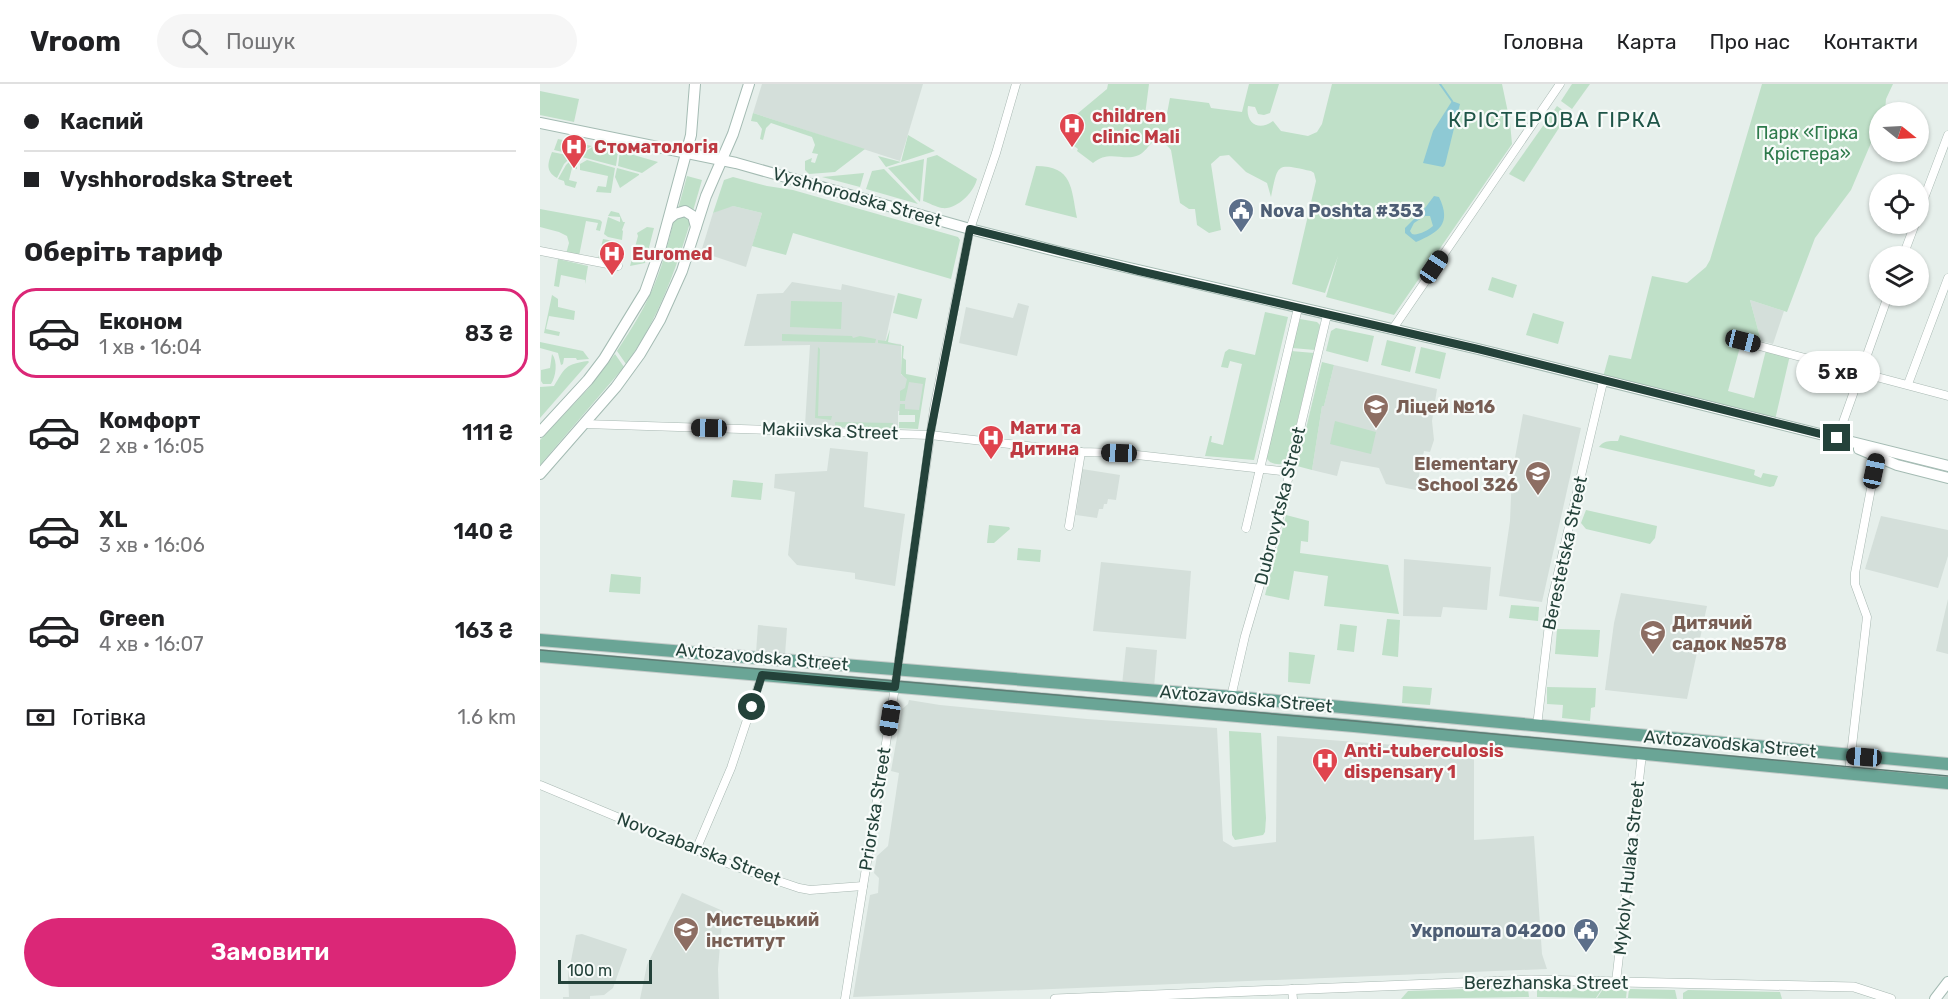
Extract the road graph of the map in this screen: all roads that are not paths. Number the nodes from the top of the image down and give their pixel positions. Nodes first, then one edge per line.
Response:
1 (695, 84) edge
2 (749, 84) edge
3 (1016, 84) edge
4 (1560, 84) edge
5 (540, 123) edge
6 (1947, 138) edge
7 (686, 152) junction
8 (721, 160) junction
9 (1929, 185) edge
10 (669, 219) junction
11 (696, 227) junction
12 (970, 229) junction
13 (540, 251) edge
14 (618, 266) dead end
15 (1948, 278) edge
16 (1884, 306) edge
17 (1298, 308) junction
18 (1327, 315) junction
19 (1392, 330) junction
20 (1733, 339) dead end
21 (1860, 372) junction
22 (1603, 382) junction
23 (1908, 384) junction
24 (1948, 396) edge
25 (584, 423) junction
26 (540, 432) edge
27 (930, 435) junction
28 (1837, 438) junction
29 (1081, 452) junction
30 (1877, 457) junction
31 (1948, 466) edge
32 (1260, 468) junction
33 (541, 471) edge
34 (1290, 472) junction
35 (1948, 478) edge
36 (1069, 526) dead end
37 (1246, 528) dead end
38 (540, 640) edge
39 (540, 656) edge
40 (897, 670) junction
41 (762, 675) junction
42 (895, 687) junction
43 (1232, 697) junction
44 (1537, 726) junction
45 (1642, 754) junction
46 (1851, 756) junction
47 (1948, 764) edge
48 (1849, 772) junction
49 (1948, 783) edge
50 (540, 785) edge
51 (696, 850) junction
52 (863, 886) junction
53 (1616, 982) junction
54 (1948, 982) edge
55 (1292, 994) edge
56 (845, 999) edge
57 (1055, 999) edge
58 (1891, 999) edge
59 (1935, 999) edge

1 - 7 main road
2 - 8 main road
3 - 12 street, Priorska Street
4 - 19 street
5 - 7 main road, Vyshhorodska Street
6 - 9 street
7 - 8 main road, Vyshhorodska Street
7 - 10 main road
8 - 11 main road
8 - 12 main road, Vyshhorodska Street
10 - 11 main road
10 - 26 main road
11 - 25 main road
12 - 17 main road, Vyshhorodska Street
12 - 27 street, Priorska Street
13 - 14 street
15 - 23 street
16 - 21 street
17 - 18 main road, Vyshhorodska Street
17 - 32 street, Dubrovytska Street
18 - 19 main road, Vyshhorodska Street
18 - 34 street, Dubrovytska Street
19 - 22 main road, Vyshhorodska Street
20 - 21 street
21 - 23 street
21 - 28 street
22 - 28 main road, Vyshhorodska Street
22 - 44 street, Berestetska Street
23 - 24 street
25 - 27 street, Makiivska Street
25 - 33 main road
27 - 29 street, Makiivska Street
27 - 40 street, Priorska Street
28 - 30 main road, Vyshhorodska Street
28 - 31 main road, Vyshhorodska Street
29 - 32 street, Makiivska Street
29 - 36 street
30 - 35 main road, Vyshhorodska Street
30 - 46 street
32 - 34 street, Makiivska Street
32 - 37 street, Dubrovytska Street
34 - 43 street, Dubrovytska Street
38 - 40 main road, Avtozavodska Street
39 - 41 main road, Avtozavodska Street
40 - 42 street, Priorska Street
40 - 43 main road, Avtozavodska Street
41 - 42 main road, Avtozavodska Street
41 - 51 street
42 - 45 main road, Avtozavodska Street
42 - 52 street, Priorska Street
43 - 44 main road, Avtozavodska Street
44 - 46 main road, Avtozavodska Street
45 - 48 main road, Avtozavodska Street
45 - 53 street, Mykoly Hulaka Street
46 - 47 main road, Avtozavodska Street
46 - 48 street
48 - 49 main road, Avtozavodska Street
50 - 51 street, Novozabarska Street
51 - 52 street, Novozabarska Street
52 - 56 street, Priorska Street
53 - 55 street, Berezhanska Street
53 - 58 street, Berezhanska Street
54 - 59 main road
55 - 57 street, Berezhanska Street

